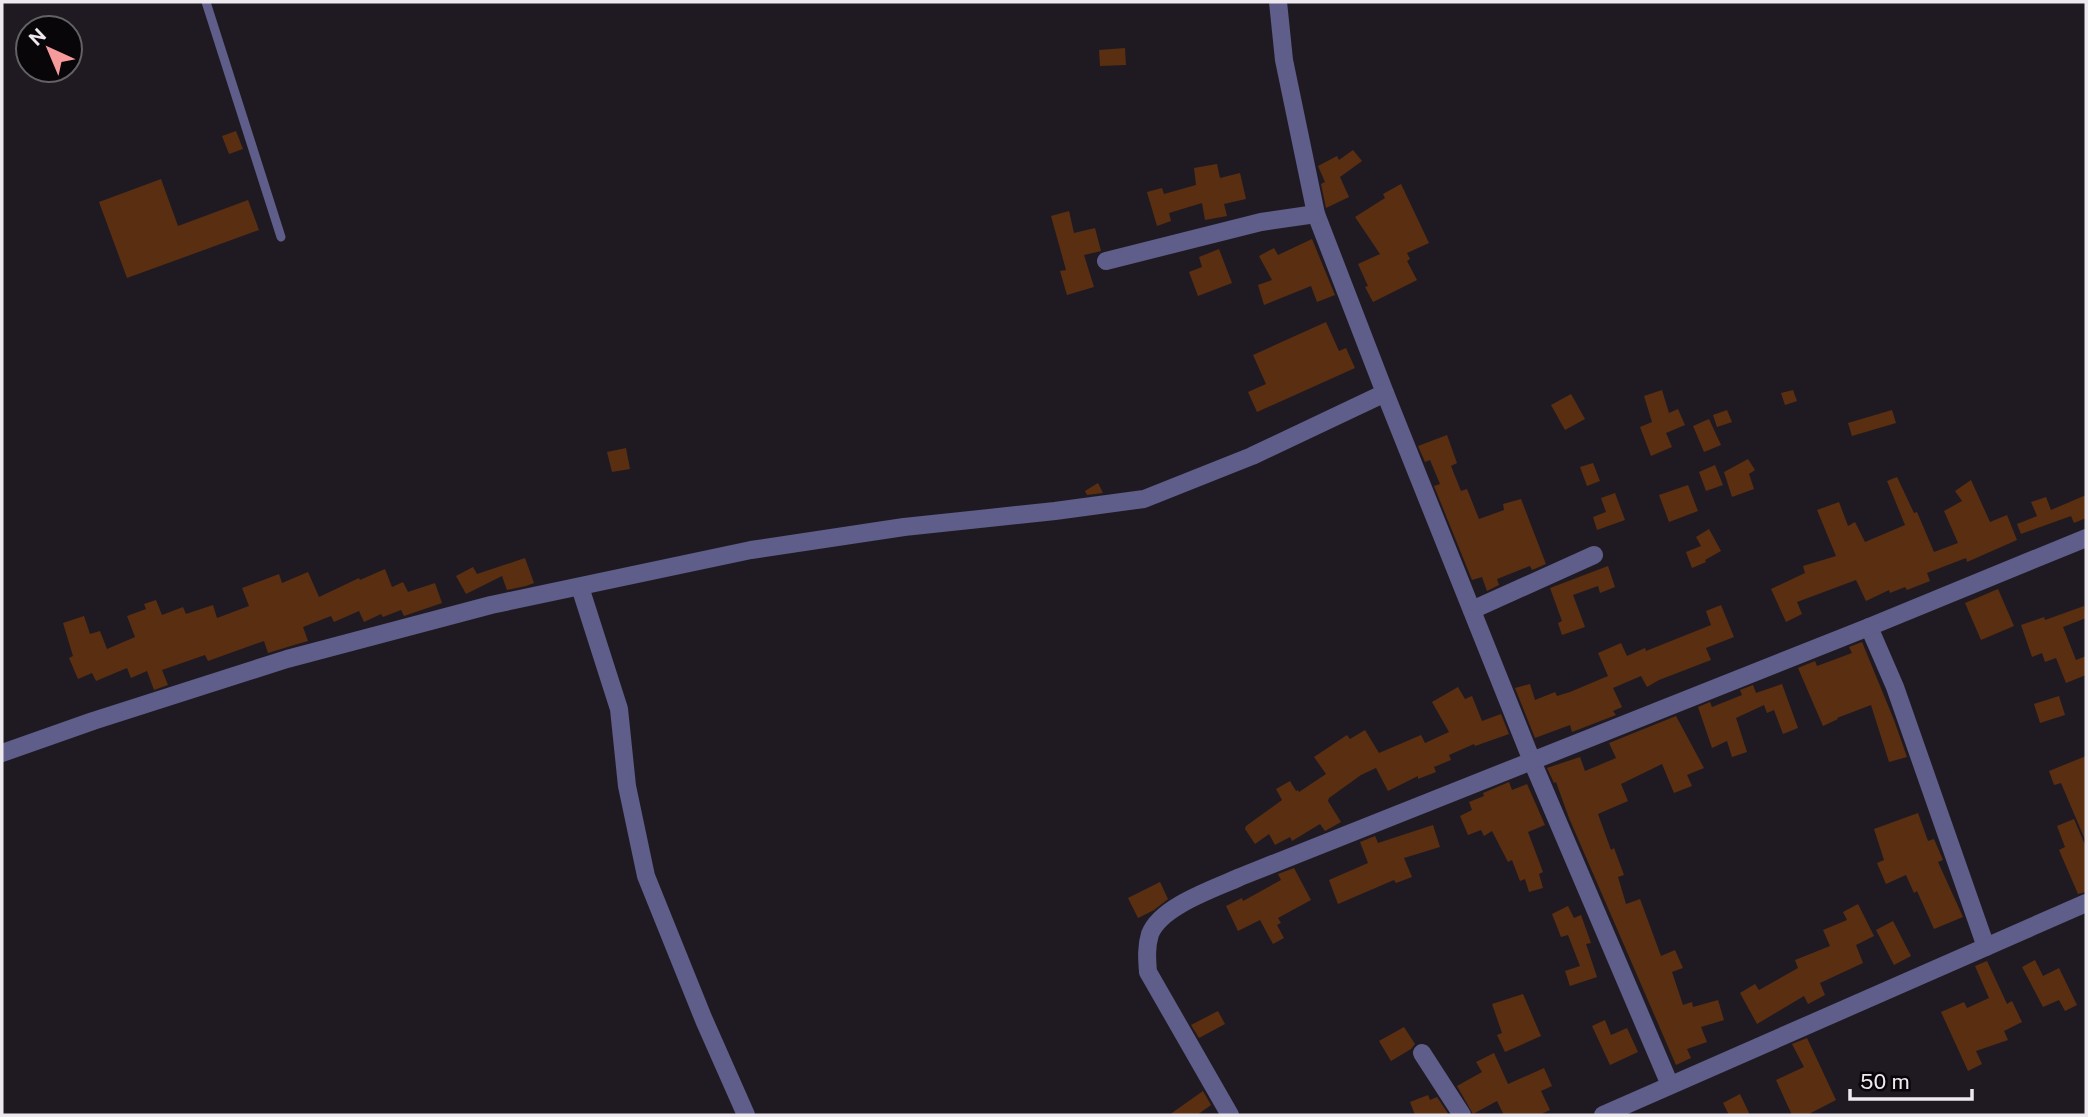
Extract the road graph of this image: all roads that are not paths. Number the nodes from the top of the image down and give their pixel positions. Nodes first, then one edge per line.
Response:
1 (206, 2) edge
2 (1278, 2) edge
3 (1316, 214) junction
4 (281, 237) dead end
5 (1106, 261) dead end
6 (1385, 393) junction
7 (2086, 538) edge
8 (1594, 555) dead end
9 (580, 587) junction
10 (1472, 610) junction
11 (1869, 627) junction
12 (2, 753) edge
13 (1532, 761) junction
14 (2086, 904) edge
15 (1986, 947) junction
16 (1422, 1053) dead end
17 (1670, 1085) junction
18 (746, 1115) edge
19 (1230, 1115) edge
20 (1462, 1115) edge
21 (1603, 1115) edge

1 - 4 lane
2 - 3 street
3 - 5 street
3 - 6 street
6 - 9 street
6 - 10 street
7 - 11 street
8 - 10 street
9 - 12 street
9 - 18 street
10 - 13 street
11 - 13 street
11 - 15 street
13 - 17 street
13 - 19 street
14 - 15 street
15 - 17 street
16 - 20 street
17 - 21 street

